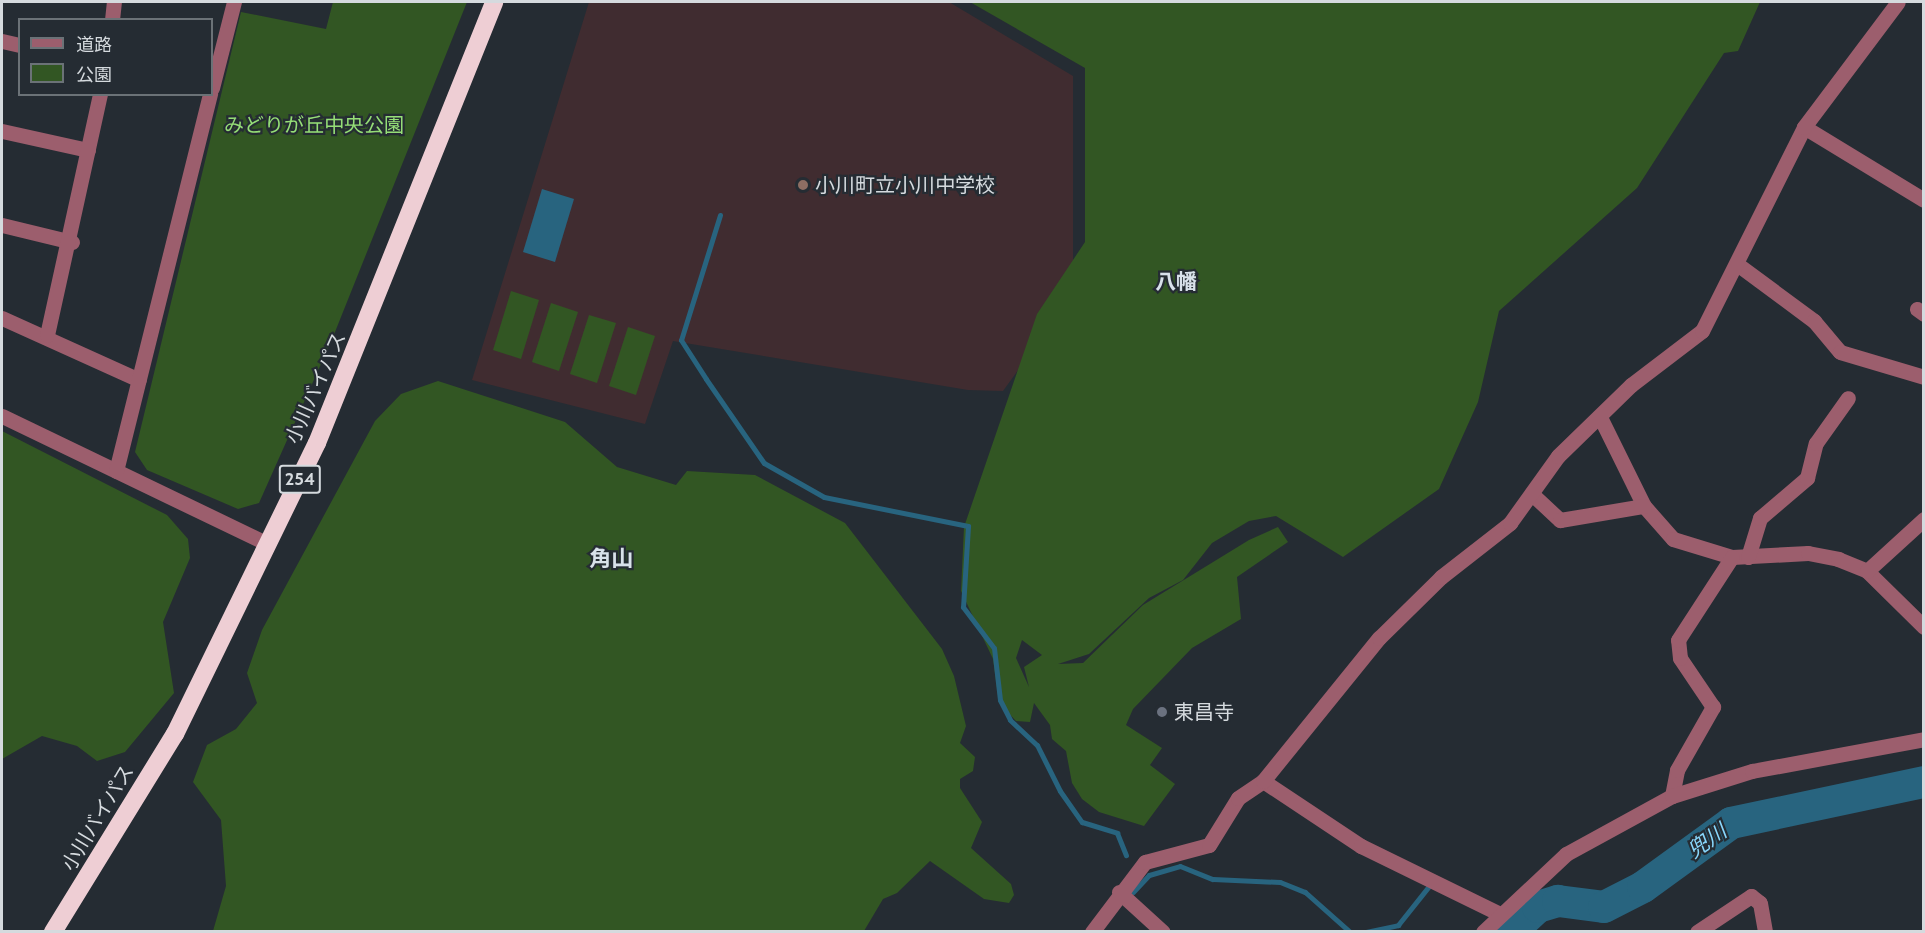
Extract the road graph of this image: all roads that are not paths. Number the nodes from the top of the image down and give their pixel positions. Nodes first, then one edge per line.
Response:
1 (114, 2) edge
2 (234, 2) edge
3 (494, 2) edge
4 (1898, 2) edge
5 (112, 18) edge
6 (2, 41) edge
7 (18, 45) edge
8 (213, 84) edge
9 (100, 96) edge
10 (210, 96) edge
11 (1804, 127) junction
12 (2, 130) edge
13 (88, 150) junction
14 (1923, 200) edge
15 (2, 225) edge
16 (72, 242) junction
17 (1737, 264) junction
18 (2, 318) edge
19 (47, 335) junction
20 (1923, 377) edge
21 (139, 380) junction
22 (1848, 398) dead end
23 (2, 416) edge
24 (1601, 419) junction
25 (116, 471) junction
26 (1533, 495) junction
27 (1644, 506) junction
28 (1923, 519) edge
29 (268, 544) junction
30 (1732, 557) junction
31 (1748, 557) junction
32 (1867, 571) junction
33 (1923, 627) edge
34 (1923, 739) edge
35 (1263, 781) junction
36 (1672, 796) junction
37 (1119, 892) junction
38 (1498, 913) junction
39 (53, 932) edge
40 (1092, 932) edge
41 (1163, 932) edge
42 (1483, 932) edge
43 (1697, 932) edge
44 (1765, 932) edge

1 - 5 street
2 - 8 street
3 - 29 highway, 小川バイパス / 254
4 - 11 street
6 - 7 street
9 - 13 street
10 - 21 street
11 - 14 street
11 - 17 street
12 - 13 street
13 - 16 street
15 - 16 street
16 - 19 street
17 - 20 street
17 - 24 street
18 - 19 street
19 - 21 street
21 - 25 street
22 - 31 street
23 - 25 street
24 - 26 street
24 - 27 street
25 - 29 street
26 - 27 street
26 - 35 street
27 - 30 street
28 - 32 street
29 - 39 highway, 小川バイパス / 254
30 - 31 street
30 - 36 street
31 - 32 street
32 - 33 street
34 - 36 street
35 - 37 street
35 - 38 street
36 - 38 street
37 - 40 street
37 - 41 street
38 - 42 street
43 - 44 street

